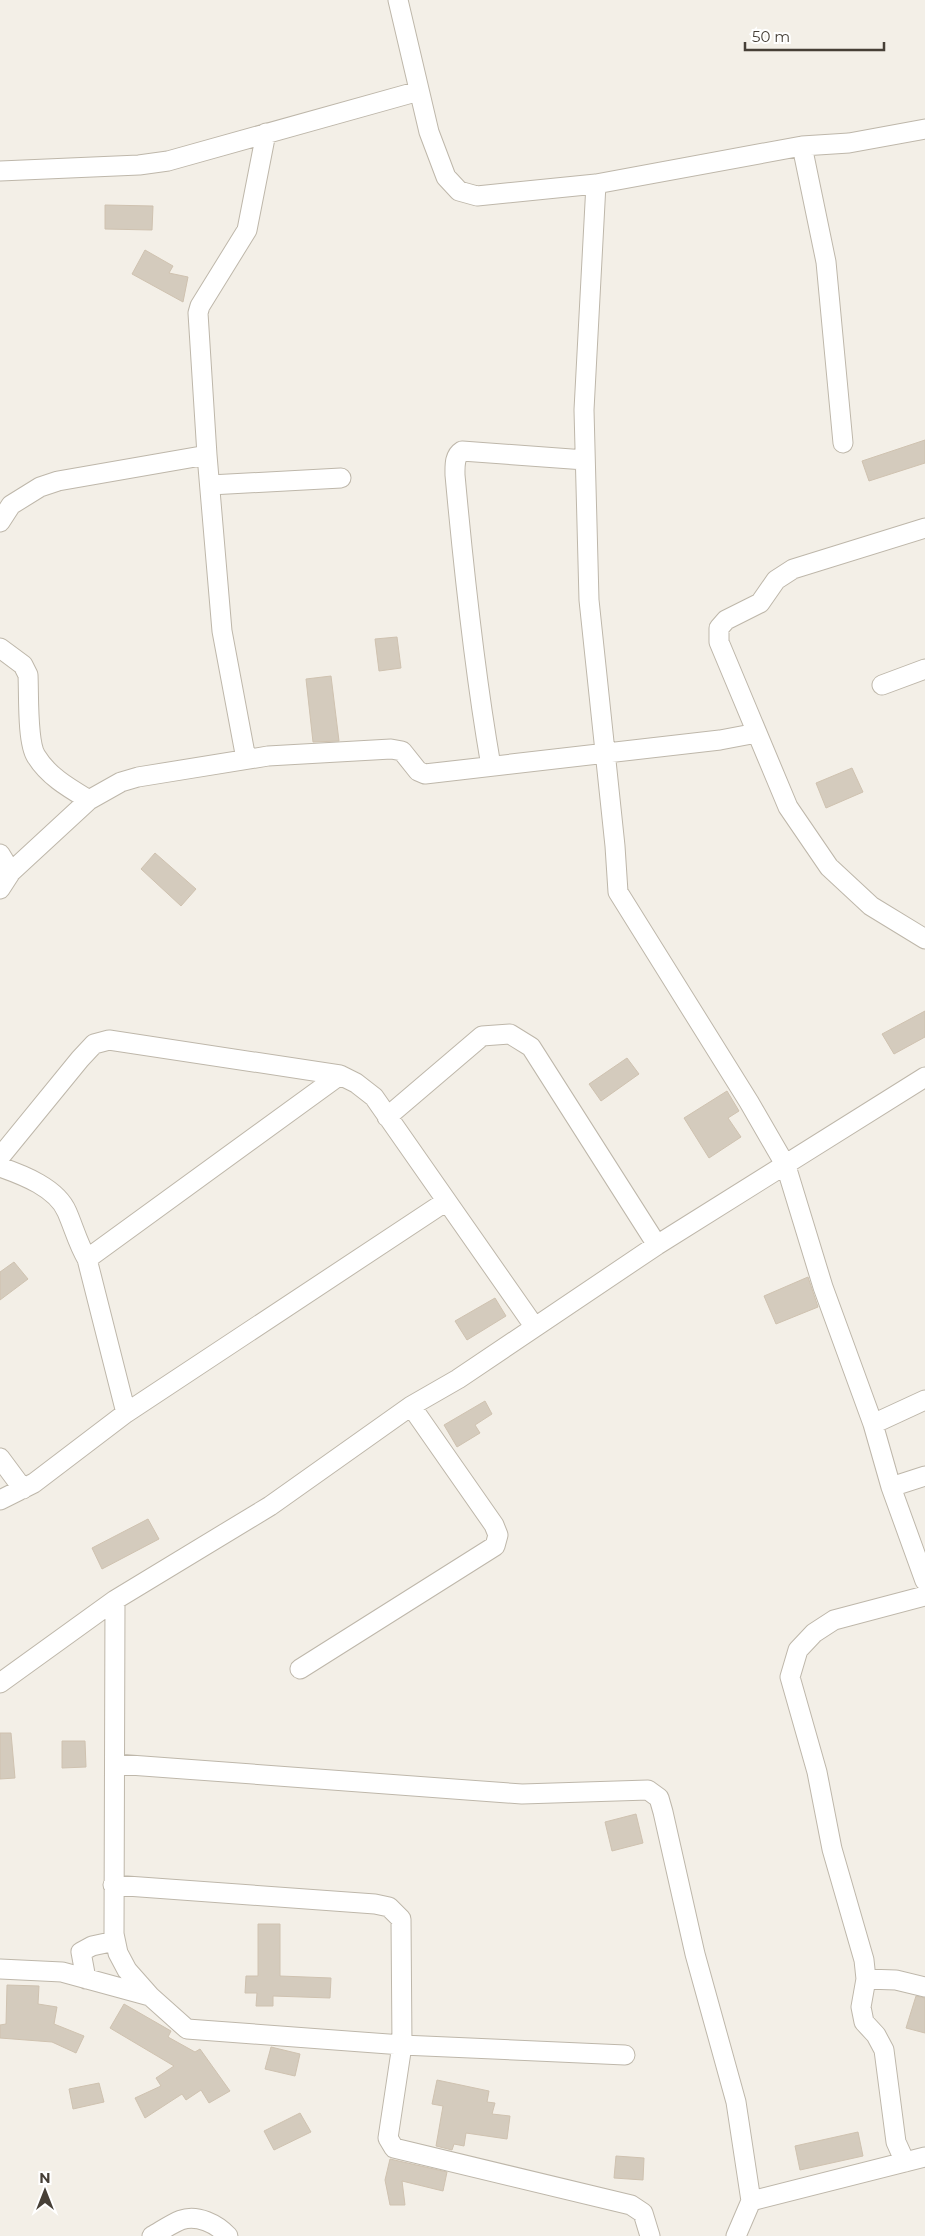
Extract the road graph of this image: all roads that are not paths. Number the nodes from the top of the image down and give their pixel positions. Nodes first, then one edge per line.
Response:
1 (398, 0) edge
2 (419, 91) junction
3 (925, 129) edge
4 (266, 133) junction
5 (802, 146) junction
6 (0, 171) edge
7 (596, 184) junction
8 (843, 442) dead end
9 (207, 455) junction
10 (585, 460) junction
11 (342, 478) dead end
12 (210, 484) junction
13 (6, 502) edge
14 (0, 522) edge
15 (925, 528) edge
16 (0, 648) edge
17 (925, 669) edge
18 (882, 685) dead end
19 (757, 733) junction
20 (605, 753) junction
21 (246, 760) junction
22 (491, 766) junction
23 (89, 800) junction
24 (0, 854) edge
25 (11, 872) junction
26 (0, 888) edge
27 (925, 939) edge
28 (340, 1075) junction
29 (925, 1076) edge
30 (387, 1117) junction
31 (0, 1156) edge
32 (786, 1166) junction
33 (0, 1167) edge
34 (445, 1202) junction
35 (657, 1246) junction
36 (87, 1259) junction
37 (534, 1326) junction
38 (925, 1400) edge
39 (411, 1406) junction
40 (126, 1413) junction
41 (873, 1424) junction
42 (0, 1458) edge
43 (925, 1476) edge
44 (891, 1487) junction
45 (23, 1489) junction
46 (0, 1500) edge
47 (925, 1581) edge
48 (925, 1596) edge
49 (115, 1600) junction
50 (300, 1669) dead end
51 (0, 1683) edge
52 (116, 1764) junction
53 (113, 1884) junction
54 (115, 1941) junction
55 (0, 1969) edge
56 (86, 1979) junction
57 (866, 1979) junction
58 (925, 1987) edge
59 (150, 1996) junction
60 (402, 2045) junction
61 (625, 2055) dead end
62 (925, 2157) edge
63 (905, 2162) junction
64 (751, 2200) junction
65 (152, 2236) edge
66 (228, 2236) edge
67 (650, 2236) edge
68 (736, 2236) edge

1 - 2 street
2 - 4 street
2 - 7 street
3 - 5 street
4 - 6 street
4 - 9 street
5 - 7 street
5 - 8 street
7 - 10 street
9 - 12 street
9 - 13 street
10 - 20 street
10 - 22 street
11 - 12 street
12 - 21 street
13 - 14 street
15 - 19 street
16 - 23 street
17 - 18 street
19 - 20 street
19 - 27 street
20 - 22 street
20 - 32 street
21 - 22 street
21 - 23 street
23 - 25 street
24 - 25 street
25 - 26 street
28 - 30 street
28 - 31 street
28 - 36 street
29 - 32 street
30 - 34 street
30 - 35 street
32 - 35 street
32 - 41 street
33 - 36 street
34 - 37 street
34 - 40 street
35 - 37 street
36 - 40 street
37 - 39 street
38 - 41 street
39 - 49 street
39 - 50 street
40 - 45 street
41 - 44 street
42 - 45 street
43 - 44 street
44 - 47 street
45 - 46 street
48 - 57 street
49 - 51 street
49 - 52 street
52 - 53 street
52 - 64 street
53 - 54 street
53 - 60 street
54 - 56 street
54 - 59 street
55 - 56 street
56 - 59 street
57 - 58 street
57 - 63 street
59 - 60 street
60 - 61 street
60 - 67 street
62 - 63 street
63 - 64 street
64 - 68 street
65 - 66 street

